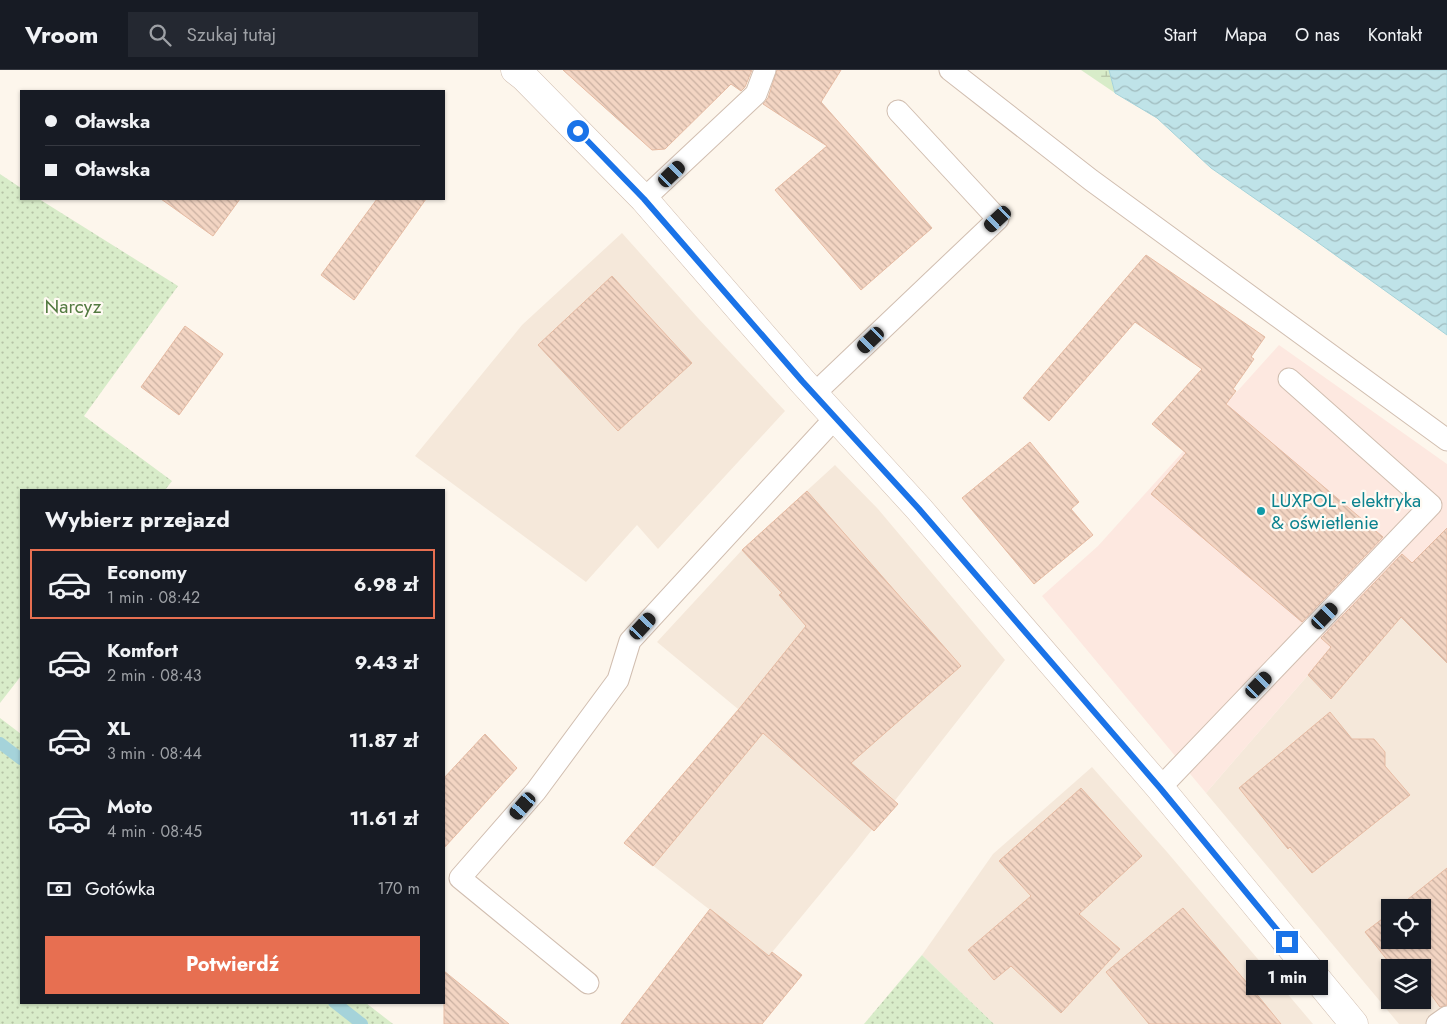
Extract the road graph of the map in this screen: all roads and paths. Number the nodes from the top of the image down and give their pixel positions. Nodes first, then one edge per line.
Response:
1 (766, 70) edge
2 (950, 70) edge
3 (522, 72) edge
4 (898, 111) dead end
5 (644, 199) junction
6 (1289, 379) dead end
7 (814, 394) junction
8 (836, 418) junction
9 (1447, 440) edge
10 (1160, 788) junction
11 (588, 982) dead end
12 (1447, 1017) edge
13 (1354, 1024) edge
14 (1437, 1024) edge

1 - 5 lane
2 - 9 lane
3 - 5 street
4 - 7 lane
5 - 7 street
6 - 10 lane
7 - 8 street
8 - 10 street
8 - 11 lane
10 - 13 street
12 - 14 lane

